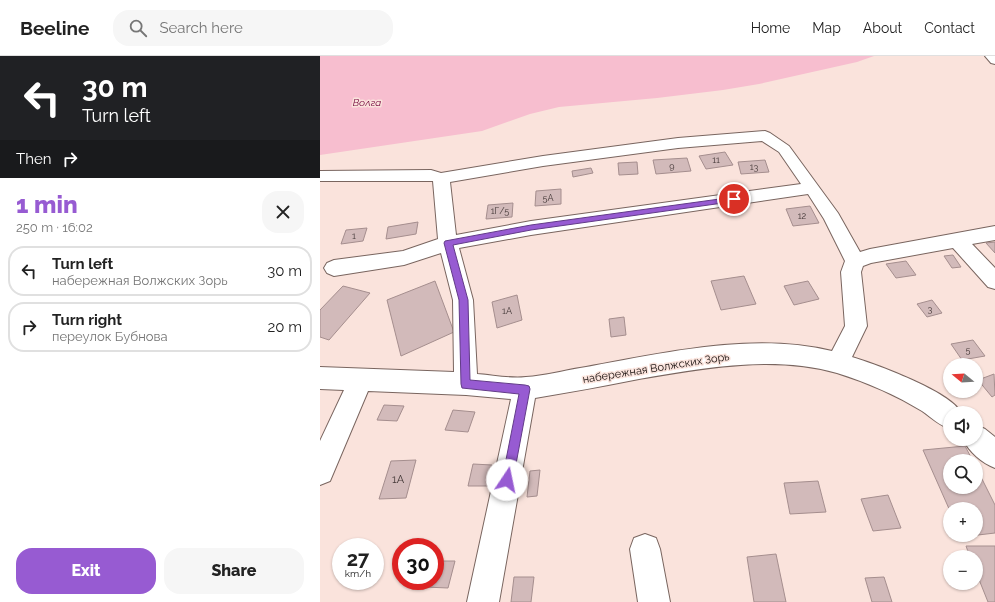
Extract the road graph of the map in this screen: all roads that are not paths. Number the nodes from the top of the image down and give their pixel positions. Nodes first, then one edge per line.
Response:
1 (991, 56) edge
2 (995, 60) edge
3 (320, 176) edge
4 (441, 178) junction
5 (812, 188) junction
6 (995, 233) edge
7 (957, 240) junction
8 (448, 243) junction
9 (855, 261) junction
10 (334, 268) dead end
11 (995, 281) edge
12 (838, 363) junction
13 (320, 378) edge
14 (360, 381) junction
15 (466, 384) junction
16 (525, 389) junction
17 (943, 412) edge
18 (983, 444) edge
19 (995, 455) edge
20 (320, 471) edge
21 (645, 549) dead end
22 (483, 602) edge
23 (654, 602) edge

1 - 2 street
3 - 4 street
4 - 5 street
4 - 8 street
5 - 8 street
5 - 9 street
6 - 7 street
7 - 9 street
7 - 11 street
8 - 10 street
8 - 15 street
9 - 12 street
12 - 16 street, набережная Волжских Зорь
12 - 17 street, набережная Волжских Зорь
13 - 14 street, набережная Волжских Зорь
14 - 15 street, набережная Волжских Зорь
14 - 20 street
15 - 16 street, набережная Волжских Зорь
16 - 22 street
18 - 19 street
21 - 23 street

